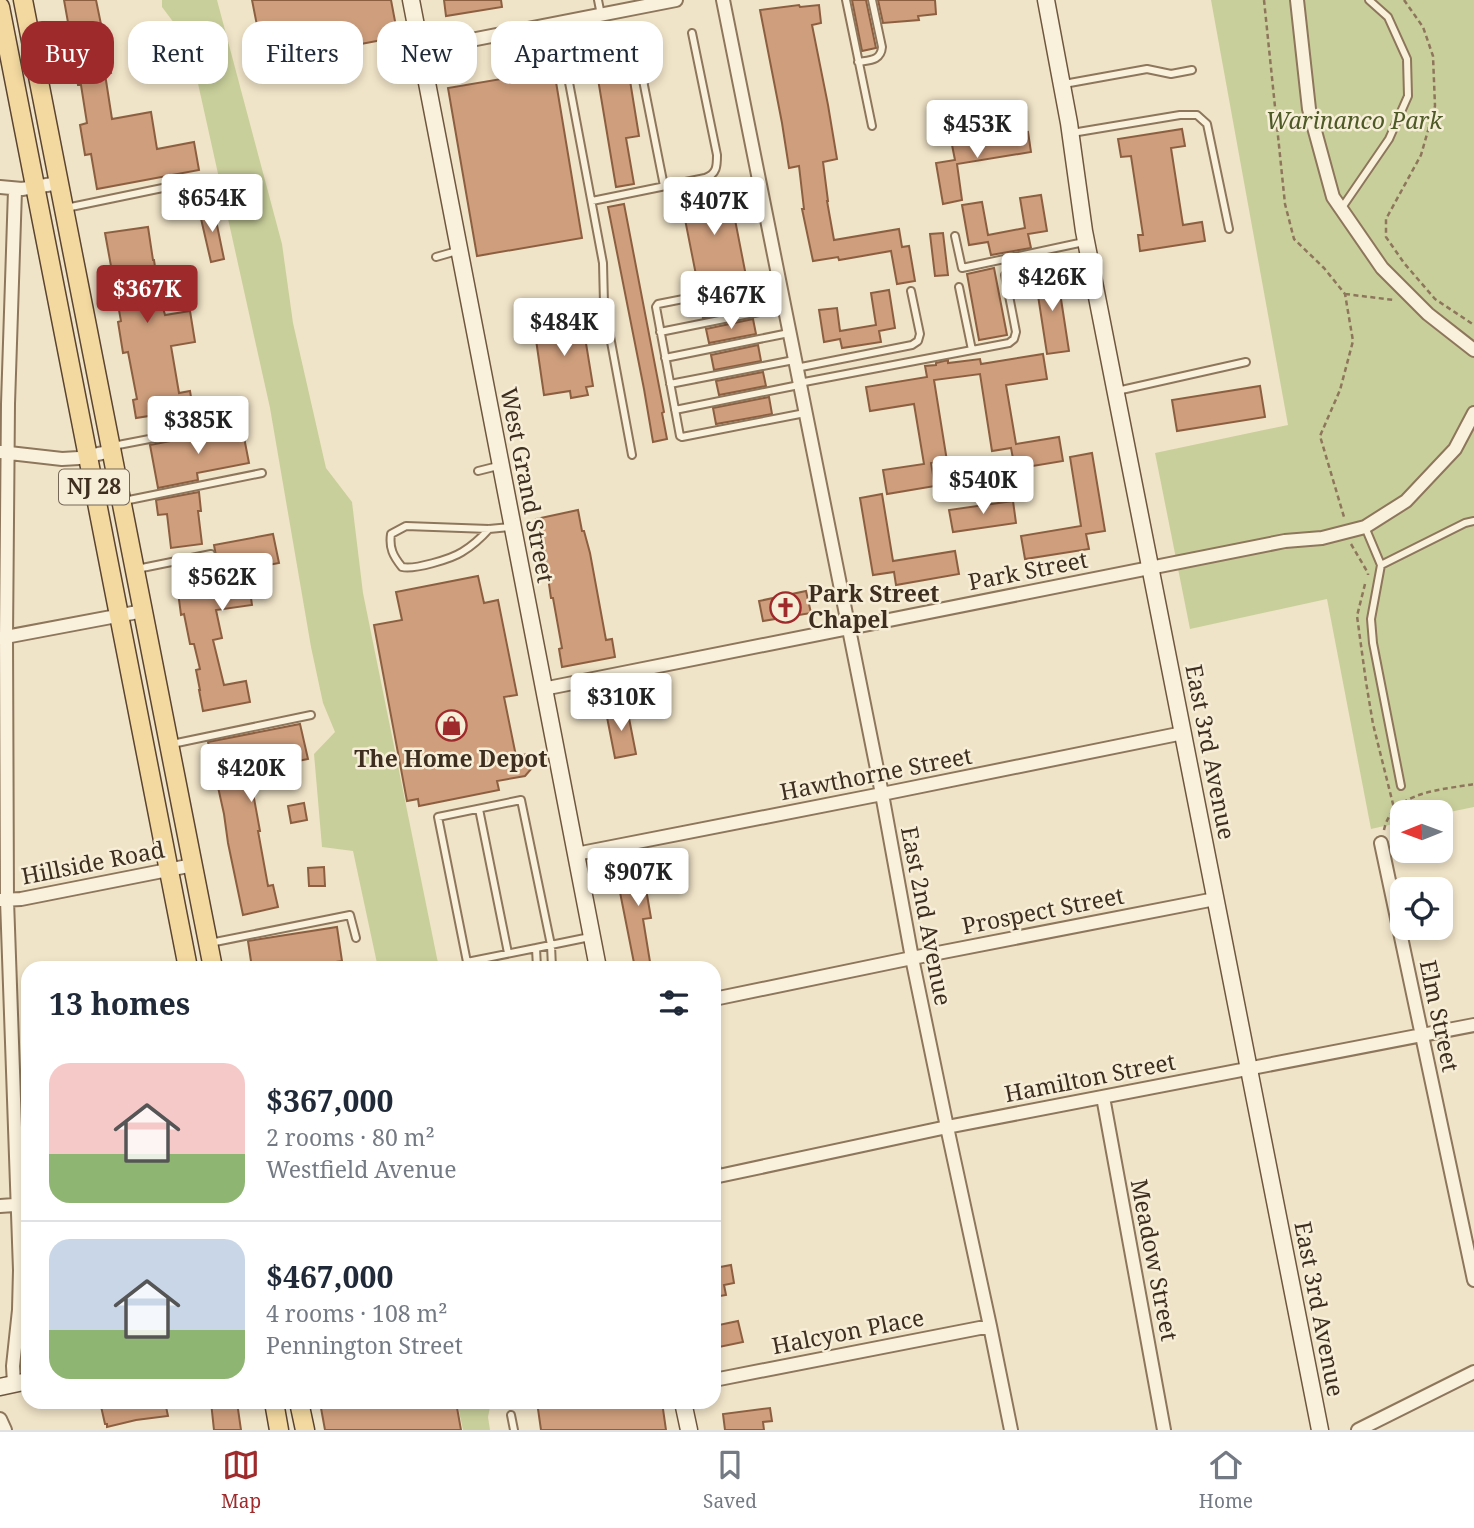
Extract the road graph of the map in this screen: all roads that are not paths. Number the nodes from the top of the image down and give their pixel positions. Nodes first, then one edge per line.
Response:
1 (23, 0) edge
2 (411, 0) edge
3 (598, 0) edge
4 (676, 0) edge
5 (723, 0) edge
6 (846, 0) edge
7 (872, 0) edge
8 (1046, 0) edge
9 (1297, 0) edge
10 (1369, 0) edge
11 (0, 7) edge
12 (601, 15) junction
13 (415, 21) edge
14 (572, 21) edge
15 (692, 33) dead end
16 (858, 62) junction
17 (1192, 70) dead end
18 (1062, 83) junction
19 (426, 84) edge
20 (570, 84) edge
21 (644, 84) edge
22 (872, 126) dead end
23 (1070, 134) junction
24 (206, 179) dead end
25 (59, 183) junction
26 (664, 186) junction
27 (0, 187) edge
28 (35, 187) junction
29 (15, 190) junction
30 (592, 201) junction
31 (64, 208) junction
32 (1341, 209) junction
33 (1229, 229) dead end
34 (954, 236) dead end
35 (1086, 242) junction
36 (458, 251) junction
37 (436, 257) dead end
38 (1006, 275) dead end
39 (779, 280) junction
40 (959, 287) dead end
41 (911, 291) dead end
42 (784, 307) junction
43 (660, 332) junction
44 (789, 332) junction
45 (972, 350) junction
46 (1474, 350) edge
47 (665, 358) junction
48 (1246, 362) dead end
49 (795, 364) junction
50 (670, 384) junction
51 (799, 384) junction
52 (1115, 391) junction
53 (675, 410) junction
54 (805, 411) junction
55 (1474, 413) edge
56 (243, 421) dead end
57 (111, 449) junction
58 (3, 452) edge
59 (632, 455) dead end
60 (88, 456) junction
61 (500, 466) junction
62 (478, 471) dead end
63 (262, 473) dead end
64 (122, 501) junction
65 (1474, 521) edge
66 (512, 527) junction
67 (1365, 527) junction
68 (489, 529) junction
69 (211, 554) dead end
70 (1381, 565) junction
71 (135, 569) junction
72 (1150, 569) junction
73 (144, 611) junction
74 (119, 616) junction
75 (848, 628) junction
76 (3, 637) edge
77 (543, 689) junction
78 (311, 715) dead end
79 (1183, 733) junction
80 (170, 745) junction
81 (1401, 786) dead end
82 (882, 794) junction
83 (479, 809) junction
84 (1381, 843) road end
85 (576, 854) junction
86 (193, 865) junction
87 (169, 870) junction
88 (4, 900) edge
89 (1215, 900) junction
90 (592, 937) junction
91 (356, 938) dead end
92 (208, 943) junction
93 (551, 945) junction
94 (536, 948) junction
95 (508, 953) junction
96 (912, 958) junction
97 (187, 961) edge
98 (212, 961) edge
99 (467, 961) edge
100 (472, 961) edge
101 (537, 961) edge
102 (552, 961) edge
103 (597, 961) edge
104 (721, 998) edge
105 (1474, 1025) edge
106 (1422, 1035) junction
107 (6, 1058) edge
108 (1249, 1069) junction
109 (1102, 1097) junction
110 (947, 1127) junction
111 (721, 1176) edge
112 (21, 1188) edge
113 (21, 1205) edge
114 (0, 1206) edge
115 (21, 1263) edge
116 (1474, 1280) edge
117 (990, 1326) junction
118 (1474, 1371) edge
119 (721, 1379) edge
120 (14, 1384) edge
121 (275, 1409) edge
122 (300, 1409) edge
123 (685, 1409) edge
124 (511, 1415) dead end
125 (0, 1419) edge
126 (5, 1430) edge
127 (279, 1430) edge
128 (305, 1430) edge
129 (514, 1430) edge
130 (690, 1430) edge
131 (1010, 1430) edge
132 (1164, 1430) edge
133 (1320, 1430) edge
134 (1357, 1430) edge

1 - 25 main road, NJ 28
2 - 13 street, West Grand Street
3 - 12 lane
4 - 12 street
5 - 39 street, East 2nd Avenue
6 - 16 lane
7 - 16 lane
8 - 18 street, East 3rd Avenue
9 - 32 street
10 - 32 lane
11 - 28 main road, NJ 28
12 - 14 street
15 - 26 lane
16 - 22 lane
17 - 18 lane
18 - 23 street, East 3rd Avenue
19 - 36 street, West Grand Street
20 - 30 lane
21 - 26 lane
23 - 33 lane
23 - 35 street, East 3rd Avenue
24 - 31 lane
25 - 28 street
25 - 31 main road, NJ 28
26 - 30 lane
27 - 29 street
28 - 29 street
28 - 60 main road, NJ 28
29 - 58 street
30 - 59 lane
31 - 57 main road, NJ 28
32 - 46 street
34 - 35 lane
35 - 52 street, East 3rd Avenue
36 - 37 lane
36 - 61 street, West Grand Street
38 - 45 lane
39 - 42 street, East 2nd Avenue
39 - 43 lane
40 - 45 lane
41 - 49 lane
42 - 43 lane
42 - 44 street, East 2nd Avenue
43 - 47 lane
44 - 47 lane
44 - 49 street, East 2nd Avenue
45 - 51 lane
47 - 50 lane
48 - 52 lane
49 - 50 lane
49 - 51 street, East 2nd Avenue
50 - 53 lane
51 - 53 lane
51 - 54 street, East 2nd Avenue
52 - 72 street, East 3rd Avenue
53 - 54 lane
54 - 75 street, East 2nd Avenue
55 - 67 street, Park Street
56 - 57 lane
57 - 60 street
57 - 64 main road, NJ 28
58 - 60 street
58 - 76 street
60 - 74 main road, NJ 28
61 - 62 lane
61 - 66 street, West Grand Street
63 - 64 lane
64 - 71 main road, NJ 28
65 - 70 lane
66 - 68 lane
66 - 77 street, West Grand Street
67 - 70 lane
67 - 72 street, Park Street
68 - 68 lane
69 - 71 lane
70 - 81 lane
71 - 73 main road, NJ 28
72 - 75 street, Park Street
72 - 79 street, East 3rd Avenue
73 - 74 street
73 - 80 main road, NJ 28
74 - 76 street
74 - 87 main road, NJ 28
75 - 77 street, Park Street
75 - 82 street, East 2nd Avenue
76 - 88 street
77 - 85 street, West Grand Street
78 - 80 lane
79 - 82 street, Hawthorne Street
79 - 89 street, East 3rd Avenue
80 - 86 main road, NJ 28
82 - 85 street, Hawthorne Street
82 - 96 street, East 2nd Avenue
83 - 93 lane
83 - 95 lane
83 - 99 lane
84 - 106 street, Elm Street
85 - 90 street, West Grand Street
86 - 87 street, Hillside Road
86 - 92 main road, NJ 28
87 - 88 street, Hillside Road
87 - 97 main road, NJ 28
88 - 107 street
89 - 96 street, Prospect Street
89 - 108 street, East 3rd Avenue
90 - 93 lane
90 - 103 street, West Grand Street
91 - 92 lane
92 - 98 main road, NJ 28
93 - 94 lane
93 - 102 lane
94 - 95 lane
94 - 101 lane
95 - 100 lane
96 - 104 street, Prospect Street
96 - 110 street, East 2nd Avenue
105 - 106 street, Hamilton Street
106 - 108 street, Hamilton Street
106 - 116 street, Elm Street
107 - 112 street
108 - 109 street, Hamilton Street
108 - 133 street, East 3rd Avenue
109 - 110 street, Hamilton Street
109 - 132 street, Meadow Street
110 - 111 street, Hamilton Street
110 - 117 street, East 2nd Avenue
113 - 114 street
115 - 120 street
117 - 119 street, Halcyon Place
117 - 131 street, East 2nd Avenue
118 - 134 street
121 - 127 main road
122 - 128 main road
123 - 130 street
124 - 129 lane
125 - 126 street

